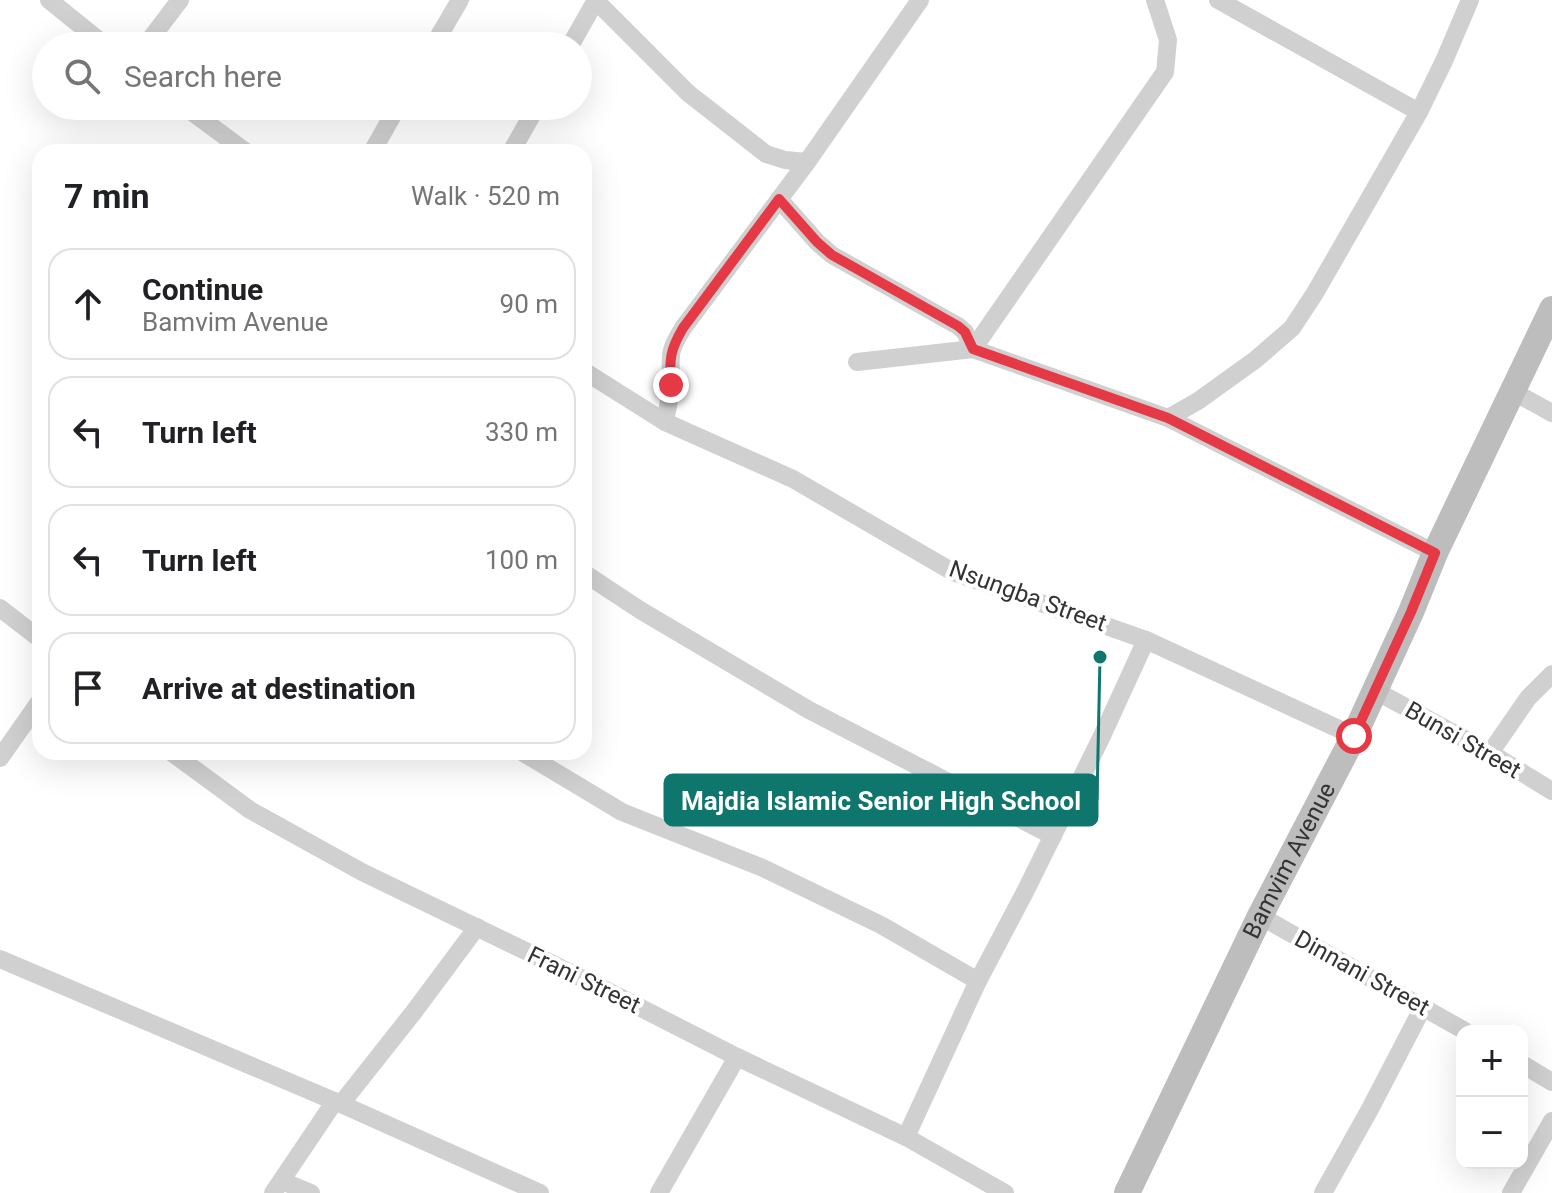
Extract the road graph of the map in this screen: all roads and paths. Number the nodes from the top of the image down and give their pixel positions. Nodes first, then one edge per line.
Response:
1 (49, 0) edge
2 (180, 0) edge
3 (460, 0) edge
4 (595, 0) edge
5 (920, 0) edge
6 (1155, 0) edge
7 (1218, 0) edge
8 (1470, 0) edge
9 (89, 32) edge
10 (156, 32) edge
11 (441, 32) edge
12 (578, 32) edge
13 (1419, 112) junction
14 (203, 120) edge
15 (390, 120) edge
16 (529, 120) edge
17 (235, 144) edge
18 (377, 144) edge
19 (516, 144) edge
20 (807, 162) junction
21 (779, 199) junction
22 (1552, 309) edge
23 (973, 349) junction
24 (857, 362) dead end
25 (592, 376) edge
26 (1512, 391) junction
27 (1552, 413) edge
28 (1168, 418) junction
29 (665, 422) junction
30 (1435, 553) junction
31 (592, 578) edge
32 (0, 608) edge
33 (32, 633) edge
34 (1146, 640) junction
35 (1552, 674) edge
36 (1374, 690) junction
37 (32, 712) edge
38 (1354, 736) junction
39 (1490, 753) junction
40 (0, 758) edge
41 (182, 760) edge
42 (535, 760) edge
43 (1552, 791) edge
44 (1053, 836) junction
45 (1260, 916) junction
46 (477, 927) junction
47 (0, 959) edge
48 (978, 981) junction
49 (1423, 1007) junction
50 (1456, 1026) edge
51 (737, 1057) junction
52 (1528, 1068) edge
53 (1552, 1082) edge
54 (338, 1102) junction
55 (1552, 1121) edge
56 (906, 1137) junction
57 (277, 1187) edge
58 (311, 1193) edge
59 (540, 1193) edge
60 (659, 1193) edge
61 (1005, 1193) edge
62 (1127, 1193) edge
63 (1323, 1193) edge
64 (1511, 1193) edge

1 - 9 street
2 - 10 street
3 - 11 street
4 - 12 street
4 - 20 street
5 - 20 street
6 - 23 street
7 - 13 street
8 - 13 street
13 - 28 street
14 - 17 street
15 - 18 street
16 - 19 street
20 - 21 street
21 - 23 street
21 - 29 street
22 - 26 street, Bamvim Avenue
23 - 24 street
23 - 28 street
25 - 29 street, Nsungba Street
26 - 27 street
26 - 30 street, Bamvim Avenue
28 - 30 street
29 - 34 street, Nsungba Street
30 - 36 street, Bamvim Avenue
31 - 44 street
32 - 33 street
34 - 38 street, Nsungba Street
34 - 44 street
35 - 39 street
36 - 38 street, Bamvim Avenue
36 - 39 street, Bunsi Street
37 - 40 street
38 - 45 street, Bamvim Avenue
39 - 43 street, Bunsi Street
41 - 46 street, Frani Street
42 - 48 street
44 - 48 street
45 - 49 street, Dinnani Street
45 - 62 street, Bamvim Avenue
46 - 51 street, Frani Street
46 - 54 street
47 - 54 street
48 - 56 street
49 - 50 street, Dinnani Street
49 - 63 street
51 - 56 street, Frani Street
51 - 60 street
52 - 53 street
54 - 57 street
54 - 59 street
55 - 64 street
56 - 61 street, Frani Street
57 - 58 street

